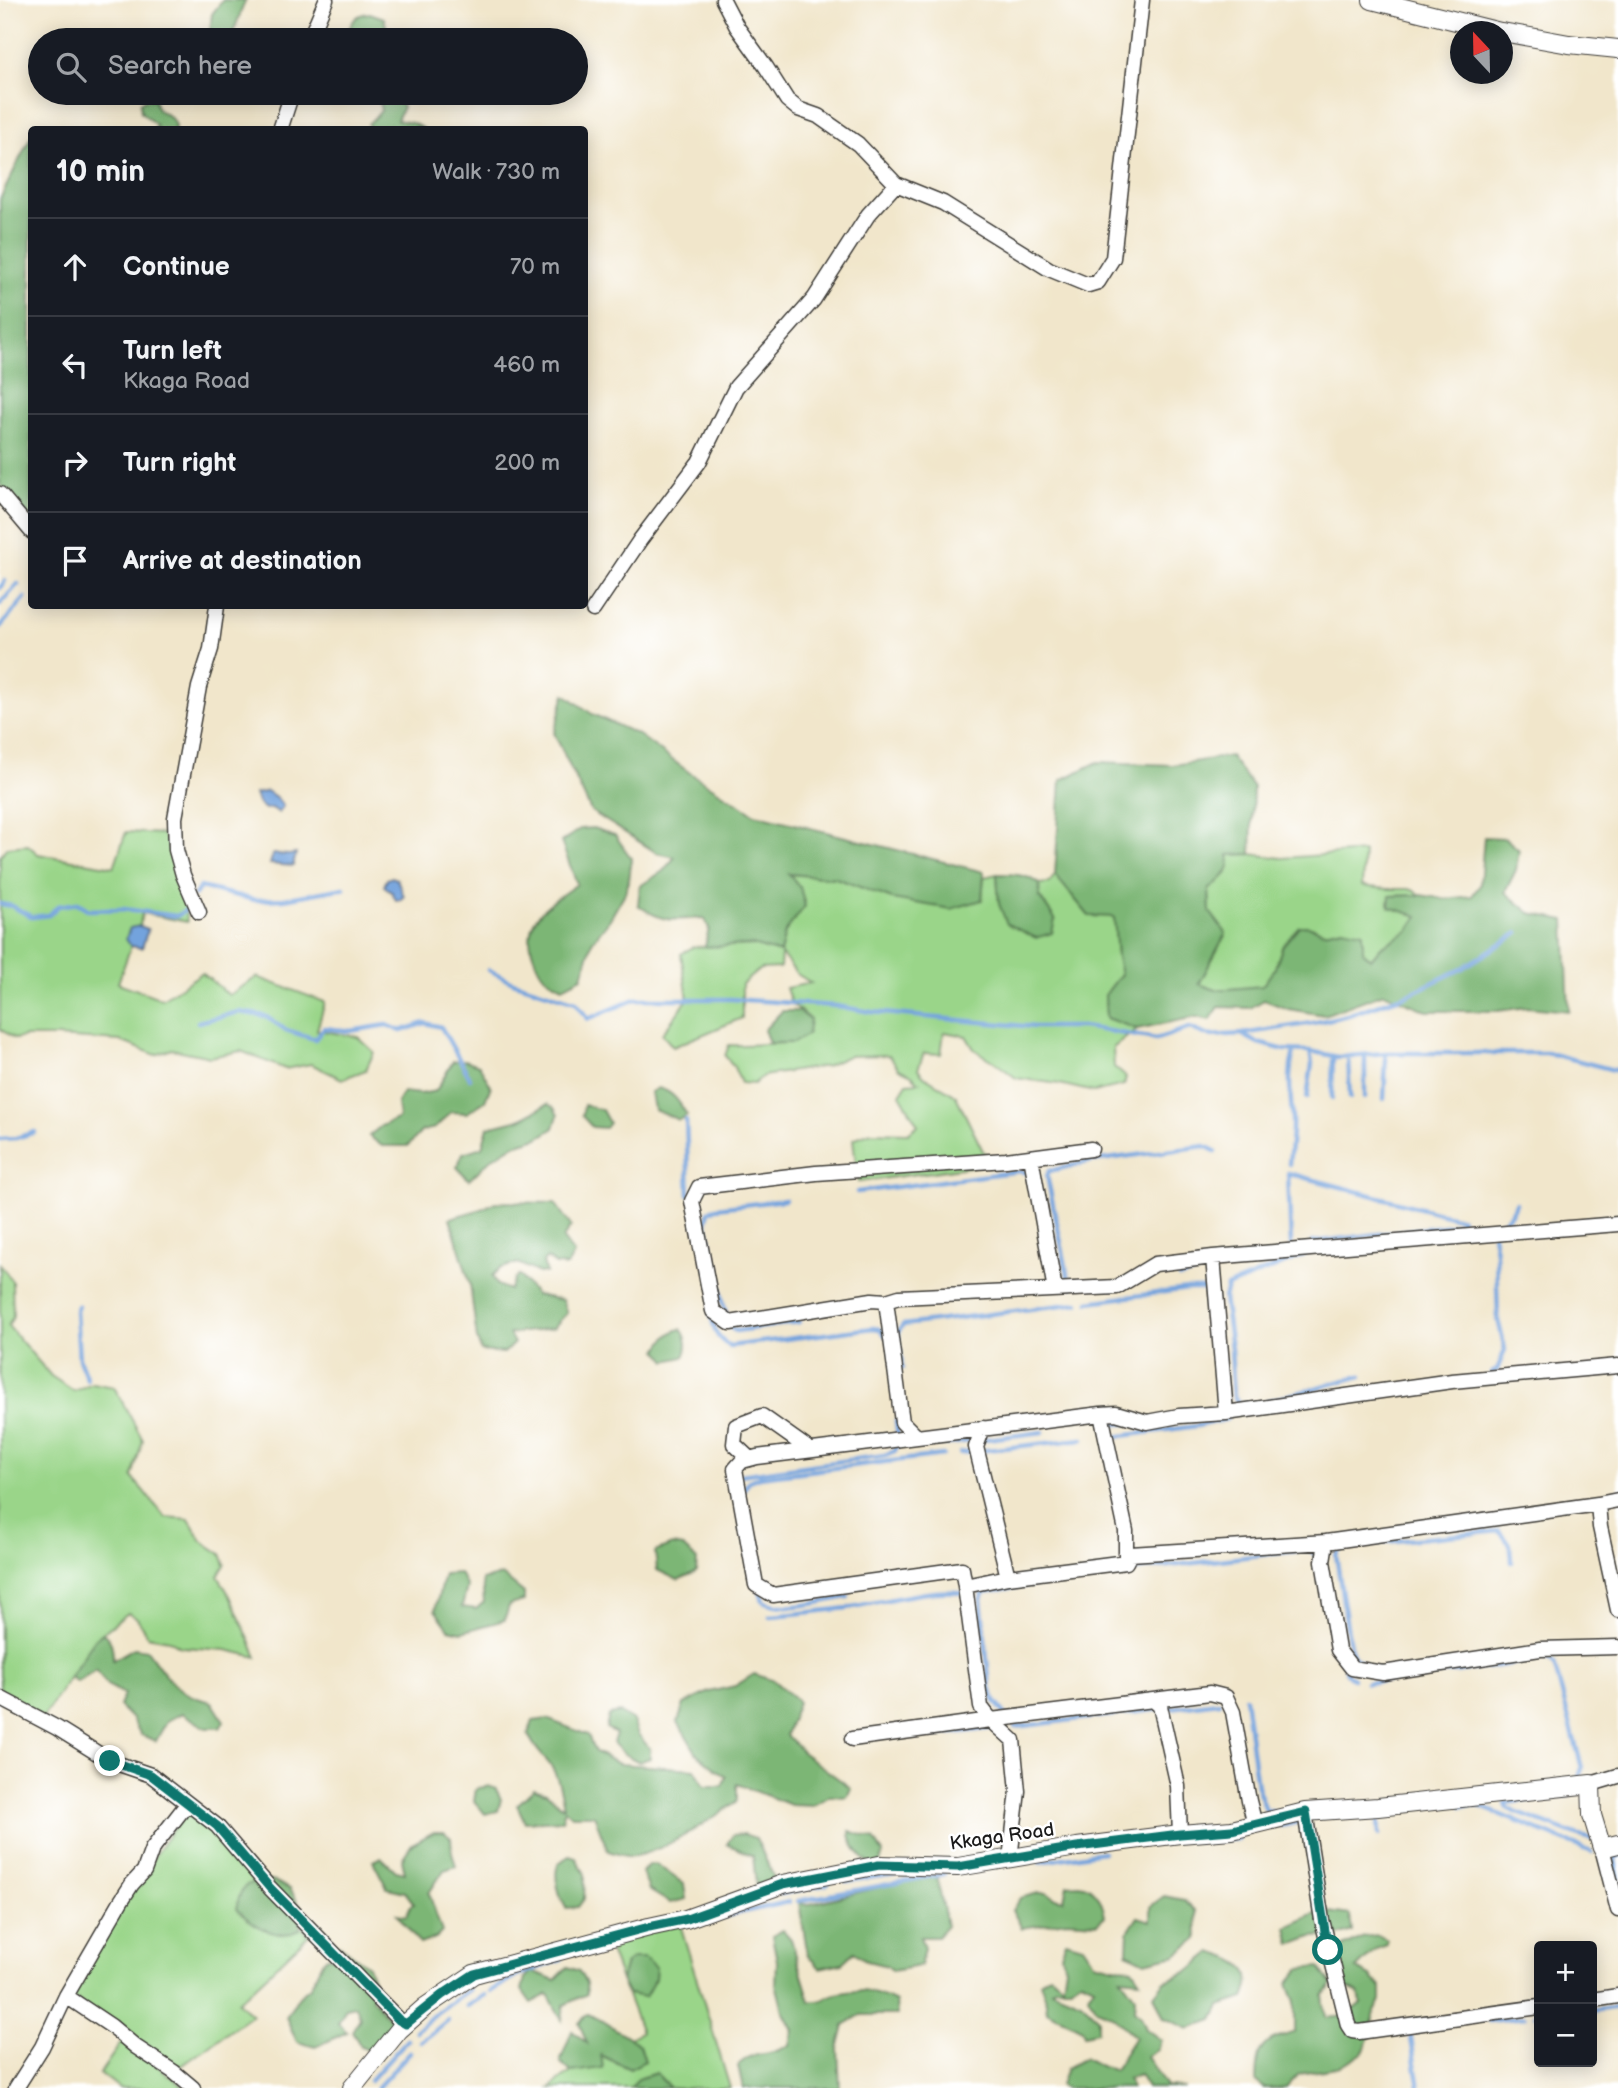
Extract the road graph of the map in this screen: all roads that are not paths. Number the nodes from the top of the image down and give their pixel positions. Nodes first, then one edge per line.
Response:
1 (326, 0) edge
2 (723, 0) edge
3 (1142, 0) edge
4 (1372, 0) edge
5 (1457, 21) edge
6 (314, 28) edge
7 (1513, 34) edge
8 (1618, 49) edge
9 (288, 105) edge
10 (280, 126) edge
11 (896, 184) junction
12 (0, 494) edge
13 (28, 527) edge
14 (218, 609) edge
15 (593, 611) dead end
16 (199, 912) dead end
17 (1091, 1149) dead end
18 (1031, 1157) junction
19 (1618, 1224) edge
20 (1213, 1257) junction
21 (1055, 1290) junction
22 (886, 1301) junction
23 (1618, 1366) edge
24 (1226, 1413) junction
25 (1101, 1414) junction
26 (902, 1422) junction
27 (983, 1429) junction
28 (916, 1436) junction
29 (892, 1440) junction
30 (810, 1450) junction
31 (750, 1459) junction
32 (1618, 1500) edge
33 (1598, 1504) junction
34 (1326, 1542) junction
35 (1126, 1562) junction
36 (1008, 1577) junction
37 (965, 1586) junction
38 (1618, 1610) edge
39 (1618, 1647) edge
40 (0, 1698) edge
41 (1153, 1700) junction
42 (991, 1720) junction
43 (852, 1739) dead end
44 (1618, 1776) edge
45 (1591, 1784) junction
46 (187, 1804) junction
47 (1306, 1812) junction
48 (1255, 1825) junction
49 (1180, 1834) junction
50 (1610, 1846) edge
51 (1010, 1859) junction
52 (1618, 1910) edge
53 (66, 1996) junction
54 (1618, 1996) edge
55 (1597, 1999) edge
56 (1534, 2008) edge
57 (406, 2024) junction
58 (16, 2088) edge
59 (193, 2088) edge
60 (352, 2088) edge

1 - 6 street
2 - 11 street
3 - 11 street
4 - 5 street
7 - 8 street
9 - 10 street
11 - 15 street
12 - 13 street
14 - 16 street
17 - 18 street
18 - 21 street
18 - 22 street
19 - 20 street
20 - 21 street
20 - 24 street
21 - 22 street
22 - 26 street
23 - 24 street
24 - 25 street
25 - 27 street
25 - 35 street
26 - 28 street
26 - 29 street
27 - 28 street
27 - 36 street
28 - 29 street
29 - 30 street
30 - 31 street
30 - 31 street
31 - 37 street
32 - 33 street
33 - 34 street
33 - 38 street
34 - 35 street
34 - 39 street
35 - 36 street
36 - 37 street
37 - 42 street
40 - 46 street
41 - 42 street
41 - 48 street
41 - 49 street
42 - 43 street
42 - 51 street
44 - 45 street
45 - 47 street, Kkaga Road
45 - 50 street
46 - 53 street
46 - 57 street
47 - 48 street, Kkaga Road
47 - 56 street
48 - 49 street, Kkaga Road
49 - 51 street, Kkaga Road
50 - 52 street
51 - 57 street, Kkaga Road
53 - 58 street
53 - 59 street
54 - 55 street
57 - 60 street, Kkaga Road

